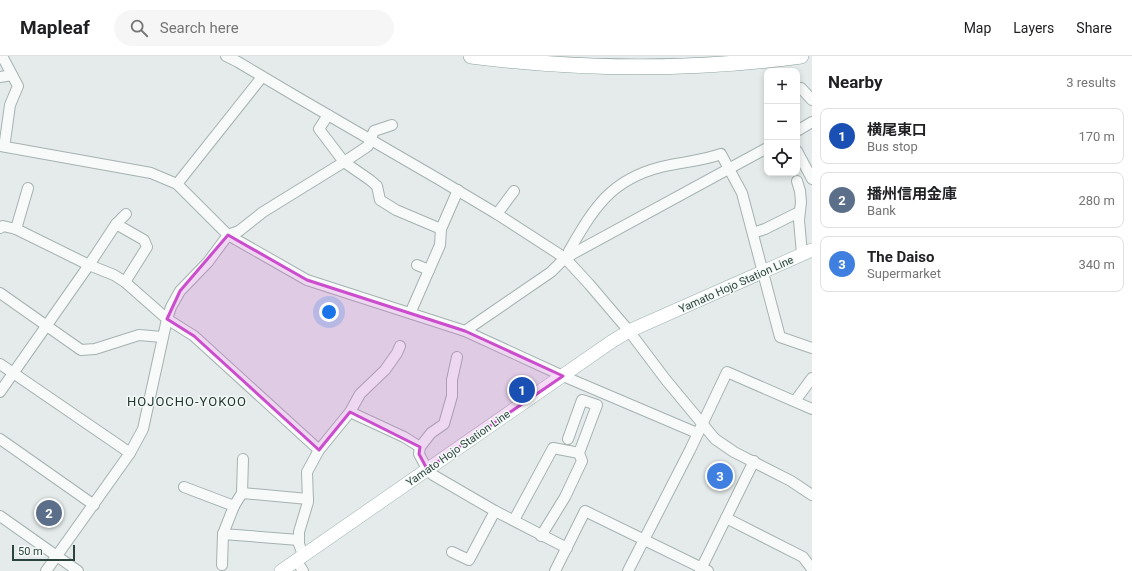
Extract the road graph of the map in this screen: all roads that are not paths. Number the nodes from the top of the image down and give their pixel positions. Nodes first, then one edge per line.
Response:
1 (2, 56) edge
2 (226, 56) edge
3 (471, 56) edge
4 (802, 56) edge
5 (239, 59) edge
6 (12, 75) junction
7 (0, 77) edge
8 (262, 77) junction
9 (801, 88) dead end
10 (812, 100) edge
11 (328, 115) junction
12 (812, 122) edge
13 (392, 125) dead end
14 (800, 129) edge
15 (371, 139) junction
16 (2, 143) edge
17 (764, 150) edge
18 (800, 157) edge
19 (344, 162) junction
20 (729, 168) junction
21 (812, 179) edge
22 (177, 184) junction
23 (812, 184) edge
24 (28, 188) dead end
25 (458, 190) junction
26 (514, 191) dead end
27 (799, 212) junction
28 (126, 214) dead end
29 (497, 214) junction
30 (116, 224) junction
31 (0, 228) edge
32 (16, 229) junction
33 (441, 229) junction
34 (753, 233) junction
35 (228, 235) junction
36 (807, 252) edge
37 (568, 257) junction
38 (89, 265) junction
39 (417, 265) dead end
40 (429, 270) junction
41 (763, 272) junction
42 (125, 282) junction
43 (0, 293) edge
44 (412, 309) dead end
45 (167, 319) junction
46 (46, 326) junction
47 (465, 331) junction
48 (629, 332) junction
49 (162, 337) junction
50 (400, 346) dead end
51 (812, 348) edge
52 (457, 357) dead end
53 (0, 364) edge
54 (13, 373) junction
55 (563, 376) junction
56 (812, 378) edge
57 (0, 392) edge
58 (795, 401) junction
59 (812, 408) edge
60 (350, 412) junction
61 (700, 428) junction
62 (0, 439) edge
63 (568, 439) dead end
64 (420, 447) junction
65 (319, 450) junction
66 (130, 453) junction
67 (579, 453) junction
68 (243, 459) dead end
69 (754, 461) junction
70 (427, 469) junction
71 (184, 487) dead end
72 (242, 492) junction
73 (812, 495) edge
74 (308, 499) junction
75 (94, 505) junction
76 (234, 506) junction
77 (495, 511) junction
78 (0, 516) edge
79 (726, 518) junction
80 (514, 520) junction
81 (223, 534) junction
82 (541, 536) junction
83 (299, 540) junction
84 (643, 540) junction
85 (567, 548) junction
86 (452, 552) dead end
87 (56, 556) junction
88 (301, 562) edge
89 (222, 565) dead end
90 (703, 570) edge
91 (812, 570) edge
92 (46, 571) edge
93 (78, 571) edge
94 (281, 571) edge
95 (555, 571) edge
96 (628, 571) edge

1 - 6 street
2 - 5 street
3 - 4 highway
5 - 8 street
6 - 7 street
6 - 16 street
8 - 11 street
8 - 22 street
9 - 10 street
11 - 15 street
11 - 19 street
12 - 14 street
13 - 15 street
15 - 19 street
15 - 25 street
16 - 22 street
17 - 20 street
18 - 21 street
19 - 33 street
19 - 35 street
20 - 34 street
20 - 37 street
20 - 37 street
22 - 35 street
23 - 27 street
24 - 32 street
25 - 29 street
25 - 33 street
26 - 29 street
27 - 34 street
27 - 36 street
28 - 30 street
29 - 37 street
30 - 38 street
30 - 42 street
31 - 32 street
32 - 38 street
33 - 40 street
34 - 41 street
35 - 45 street
35 - 47 street
36 - 41 main road, Yamato Hojo Station Line
37 - 47 street
37 - 48 street
38 - 42 street
38 - 46 street
39 - 40 street
40 - 44 street
41 - 48 main road, Yamato Hojo Station Line
41 - 51 street
42 - 45 street
43 - 46 street
45 - 49 street
45 - 65 street
46 - 49 street
46 - 54 street
47 - 55 street
48 - 55 main road, Yamato Hojo Station Line
48 - 61 street
49 - 66 street
50 - 60 street
52 - 64 street
53 - 54 street
54 - 57 street
54 - 66 street
55 - 61 street
55 - 70 main road, Yamato Hojo Station Line
56 - 58 street
58 - 59 street
58 - 61 street
60 - 64 street
60 - 65 street
61 - 69 street
61 - 84 street
62 - 75 street
63 - 67 street
64 - 70 street
65 - 74 street
66 - 75 street
67 - 80 street
67 - 82 street
68 - 72 street
69 - 73 street
69 - 79 street
70 - 77 street
70 - 88 main road, Yamato Hojo Station Line
71 - 76 street
72 - 74 street
72 - 76 street
74 - 83 street
75 - 87 street
76 - 81 street
77 - 80 street
77 - 86 street
78 - 87 street
79 - 90 street
79 - 91 street
80 - 82 street
81 - 83 street
81 - 89 street
82 - 85 street
83 - 88 street
84 - 85 street
84 - 90 street
84 - 96 street
85 - 95 street
87 - 92 street
87 - 93 street
88 - 94 main road, Yamato Hojo Station Line

